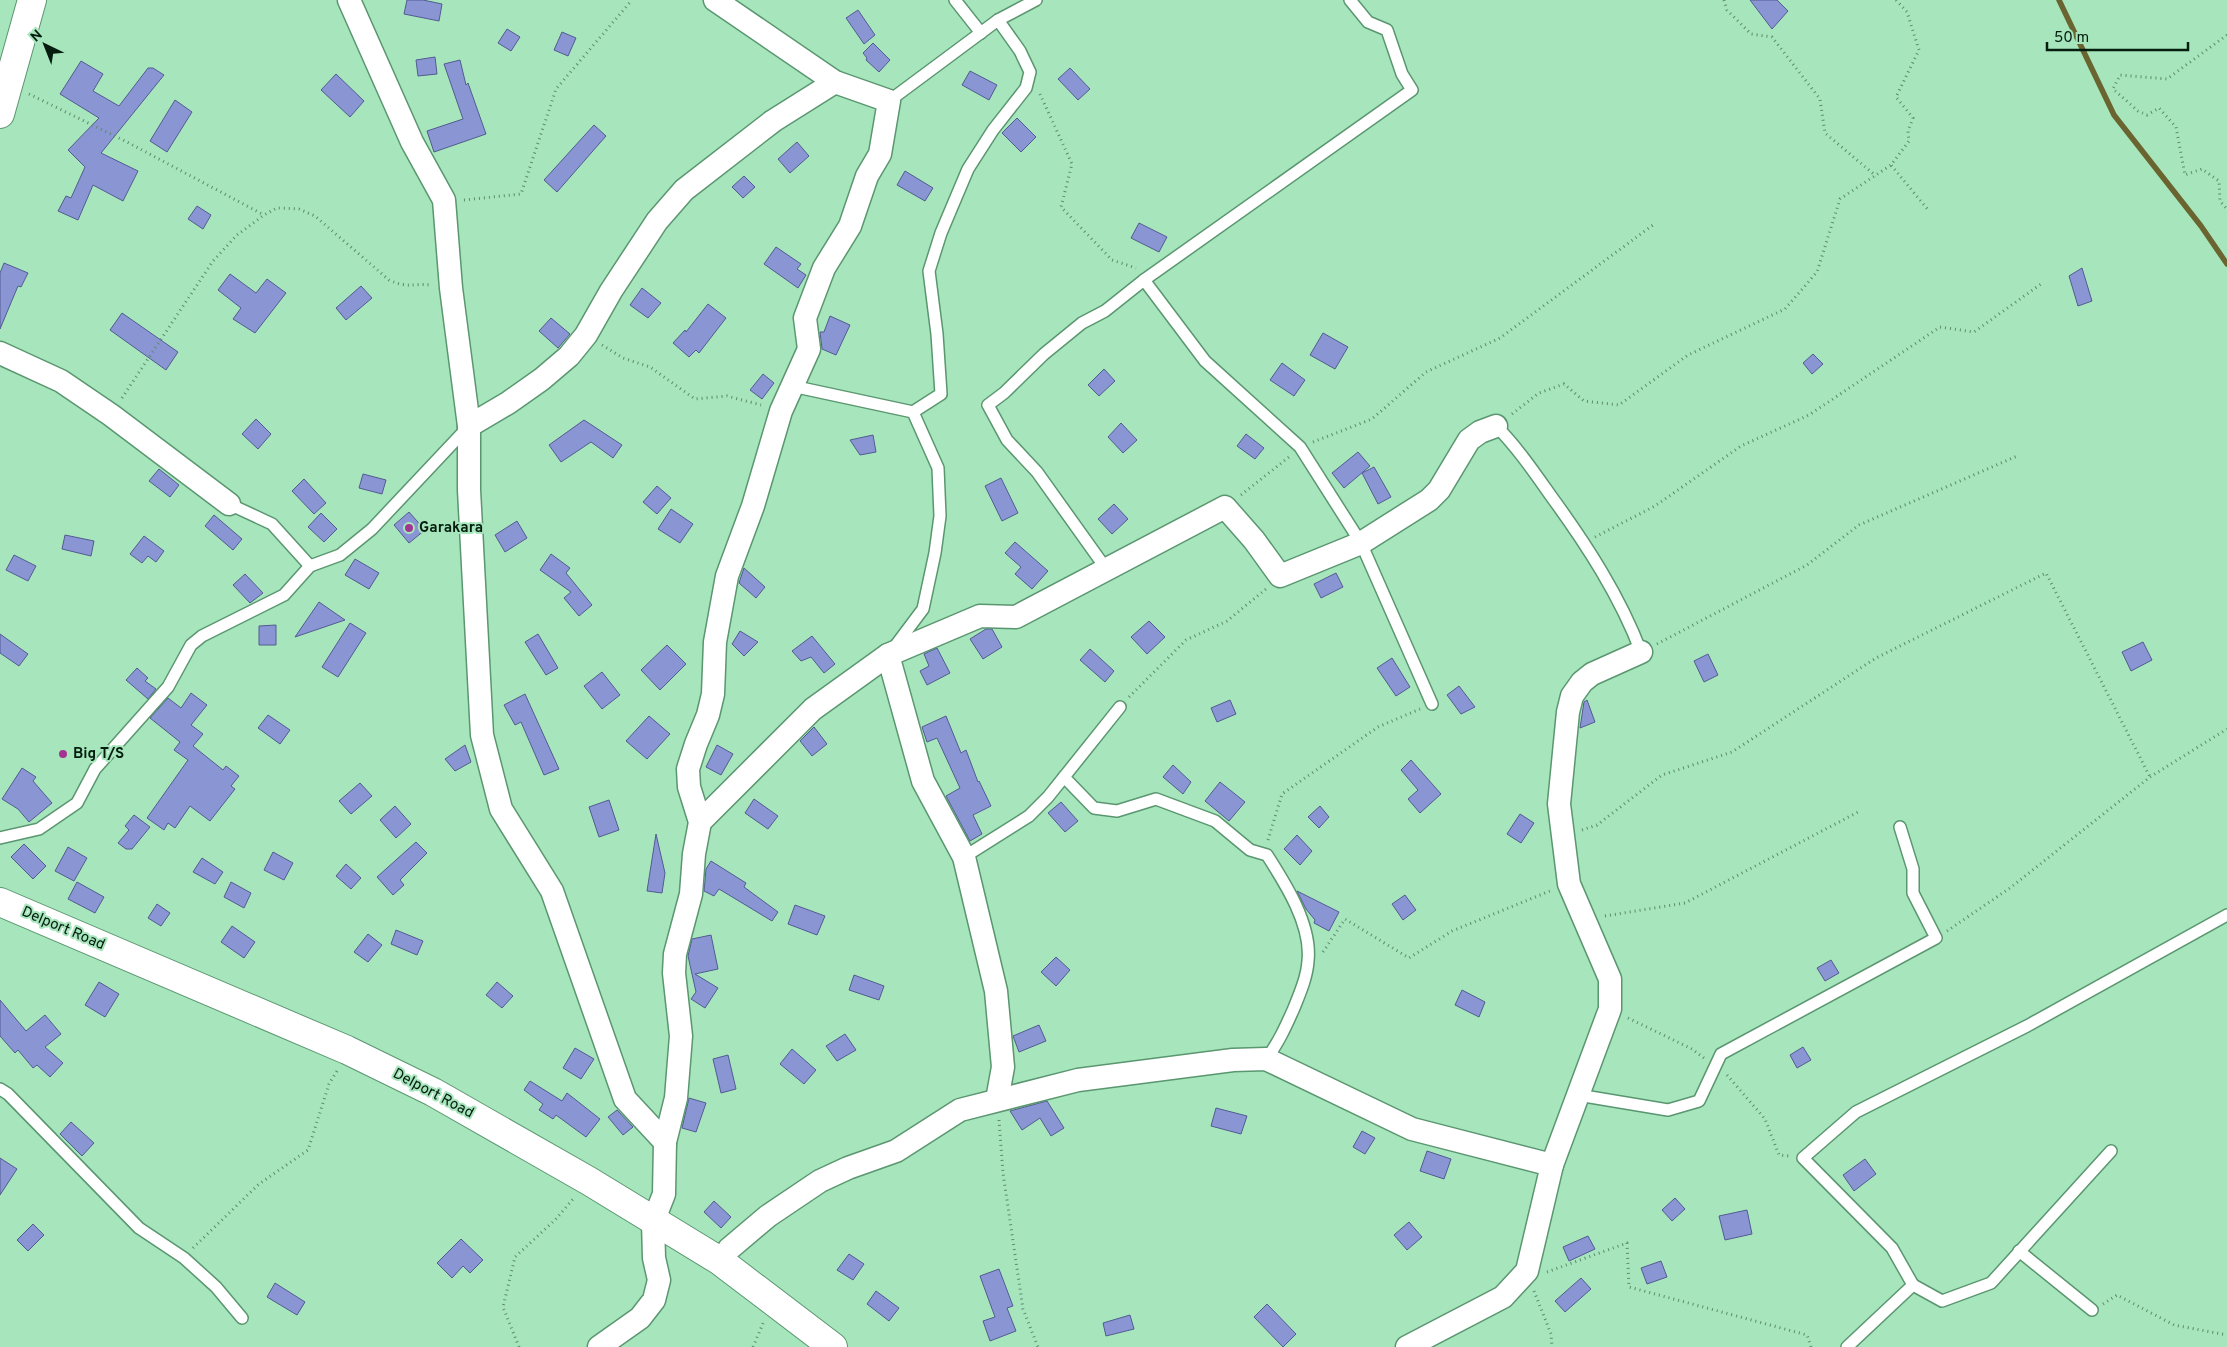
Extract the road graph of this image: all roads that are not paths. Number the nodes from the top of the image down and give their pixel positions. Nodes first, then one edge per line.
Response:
1 (32, 0) edge
2 (349, 0) edge
3 (715, 0) edge
4 (956, 0) edge
5 (1036, 0) edge
6 (1350, 0) edge
7 (998, 20) junction
8 (981, 33) junction
9 (835, 82) junction
10 (889, 100) junction
11 (0, 114) edge
12 (1144, 280) junction
13 (0, 353) edge
14 (792, 386) junction
15 (912, 412) junction
16 (469, 426) junction
17 (1496, 426) joint
18 (229, 504) joint
19 (1361, 543) junction
20 (310, 566) junction
21 (1107, 570) junction
22 (1641, 652) joint
23 (888, 655) junction
24 (1432, 704) road end
25 (1120, 707) road end
26 (1064, 777) junction
27 (700, 822) junction
28 (1900, 827) dead end
29 (0, 838) edge
30 (964, 858) junction
31 (0, 902) edge
32 (2227, 914) edge
33 (1266, 1059) junction
34 (0, 1089) edge
35 (1578, 1095) junction
36 (997, 1100) junction
37 (665, 1142) junction
38 (2111, 1151) dead end
39 (1552, 1165) junction
40 (653, 1222) junction
41 (2019, 1251) junction
42 (720, 1261) junction
43 (1914, 1285) junction
44 (2092, 1310) road end
45 (242, 1318) dead end
46 (599, 1347) edge
47 (833, 1347) edge
48 (1407, 1347) edge
49 (1848, 1347) edge

1 - 11 street
2 - 16 street
3 - 9 street
4 - 8 lane
5 - 7 lane
6 - 12 lane
7 - 8 lane
7 - 15 lane
8 - 10 lane
9 - 10 street
9 - 16 street
10 - 14 street
12 - 19 lane
12 - 21 lane
13 - 18 street
14 - 15 lane
14 - 27 street
15 - 23 lane
16 - 20 lane
16 - 37 street
17 - 19 street
17 - 22 lane
18 - 20 lane
19 - 21 street
19 - 24 lane
20 - 29 lane
21 - 23 street
22 - 35 street
23 - 27 street
23 - 30 street
25 - 26 lane
26 - 30 lane
26 - 33 lane
27 - 37 street
28 - 35 lane
30 - 36 street
31 - 40 street, Delport Road
32 - 43 lane
33 - 36 street
33 - 39 street
34 - 45 lane
35 - 39 street
36 - 42 street
37 - 40 street
38 - 41 lane
39 - 48 street
40 - 42 street, Delport Road
40 - 46 street
41 - 43 lane
41 - 44 lane
42 - 47 street, Delport Road
43 - 49 lane

